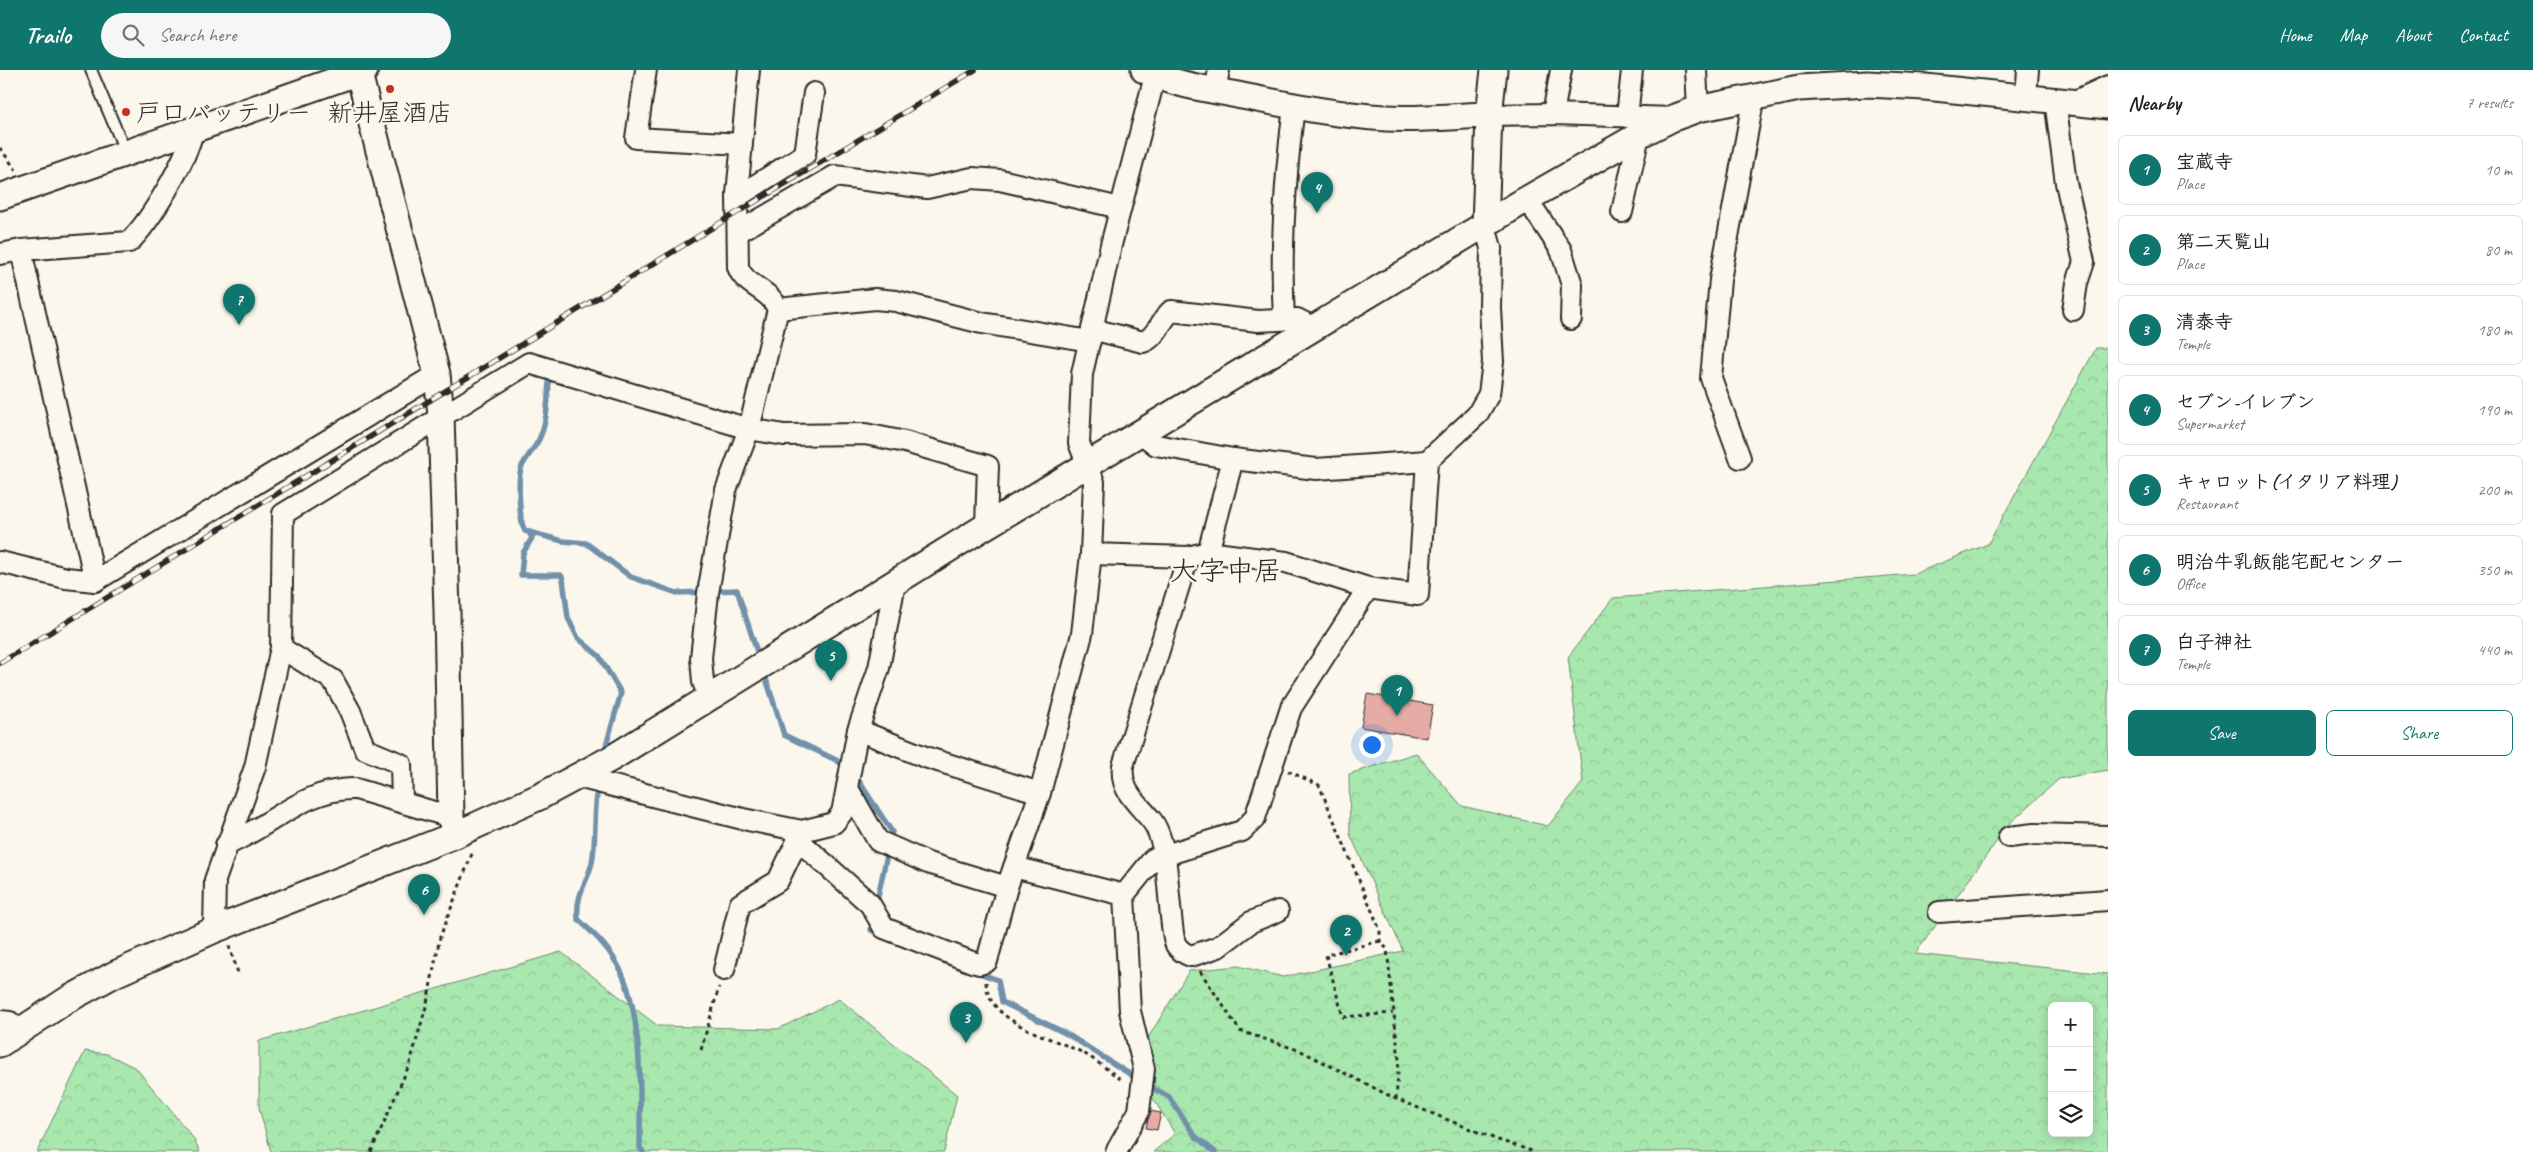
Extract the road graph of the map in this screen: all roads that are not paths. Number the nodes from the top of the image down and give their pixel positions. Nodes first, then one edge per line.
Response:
1 (91, 70) edge
2 (646, 70) edge
3 (749, 70) edge
4 (1494, 70) edge
5 (1560, 70) edge
6 (1632, 70) edge
7 (1696, 70) edge
8 (2028, 70) edge
9 (360, 71) edge
10 (1149, 73) edge
11 (1926, 79) edge
12 (1217, 80) edge
13 (2108, 86) edge
14 (814, 93) dead end
15 (1754, 96) junction
16 (2026, 96) junction
17 (2064, 101) junction
18 (2108, 106) edge
19 (1294, 107) junction
20 (1698, 109) junction
21 (1553, 114) junction
22 (1489, 115) junction
23 (1633, 126) junction
24 (193, 132) junction
25 (742, 144) junction
26 (126, 154) junction
27 (0, 197) edge
28 (737, 197) junction
29 (1527, 198) junction
30 (1120, 208) junction
31 (1622, 212) dead end
32 (1485, 226) junction
33 (738, 232) junction
34 (21, 250) junction
35 (0, 254) edge
36 (778, 309) junction
37 (2073, 310) dead end
38 (1571, 319) dead end
39 (1284, 320) junction
40 (1315, 328) junction
41 (1091, 335) junction
42 (437, 374) junction
43 (441, 415) junction
44 (748, 429) junction
45 (1142, 434) junction
46 (1233, 458) junction
47 (1740, 458) dead end
48 (1427, 461) junction
49 (1088, 465) junction
50 (986, 526) junction
51 (1208, 552) junction
52 (1090, 554) junction
53 (1188, 557) junction
54 (0, 562) edge
55 (95, 581) junction
56 (895, 583) junction
57 (1368, 588) junction
58 (281, 648) junction
59 (710, 699) junction
60 (858, 730) junction
61 (578, 777) junction
62 (847, 788) junction
63 (1040, 792) junction
64 (402, 801) junction
65 (459, 826) junction
66 (800, 836) junction
67 (2108, 836) edge
68 (2009, 837) dead end
69 (226, 844) junction
70 (1164, 855) junction
71 (1014, 867) junction
72 (1007, 887) junction
73 (1124, 895) junction
74 (2108, 900) edge
75 (1278, 910) dead end
76 (1939, 912) dead end
77 (218, 928) junction
78 (724, 970) road end
79 (6, 1032) edge
80 (1116, 1152) edge

1 - 26 lane
2 - 25 street
3 - 25 street
4 - 22 street
5 - 21 street
6 - 23 street
7 - 20 street
8 - 16 street
9 - 24 street
9 - 42 street
10 - 12 street
10 - 30 street
11 - 15 street
11 - 16 street
12 - 19 street
13 - 17 street
14 - 28 street
15 - 20 street
15 - 47 street
16 - 17 street
17 - 18 street
17 - 37 street
19 - 22 street
19 - 39 street
20 - 23 street
21 - 22 street
21 - 23 street
22 - 32 street
23 - 29 street
23 - 31 street
24 - 26 street
24 - 34 street
25 - 28 street
26 - 27 street
28 - 33 street
29 - 32 street
29 - 38 street
30 - 33 street
30 - 41 street
32 - 40 street
32 - 48 street
33 - 36 street
34 - 35 street
34 - 55 street
36 - 41 street
36 - 44 street
39 - 40 street
39 - 41 street
40 - 45 street
41 - 49 street
42 - 43 street
42 - 55 street
43 - 44 street
43 - 58 street
43 - 65 street
44 - 50 street
44 - 59 street
45 - 46 street
45 - 49 street
46 - 48 street
46 - 51 street
48 - 57 street
49 - 50 street
49 - 52 street
50 - 56 street
51 - 53 street
51 - 57 street
52 - 53 street
52 - 63 street
53 - 70 street
54 - 55 street
56 - 59 street
56 - 60 street
57 - 70 street
58 - 64 street
58 - 69 street
59 - 61 street
60 - 62 street
60 - 63 street
61 - 65 street
61 - 66 street
62 - 66 street
62 - 72 street
63 - 71 street
64 - 65 street
64 - 69 street
65 - 77 street
66 - 72 street
66 - 78 street
67 - 68 street
69 - 77 street
70 - 73 street
70 - 75 street
71 - 72 street
71 - 73 street
73 - 80 street
74 - 76 street
77 - 79 street

